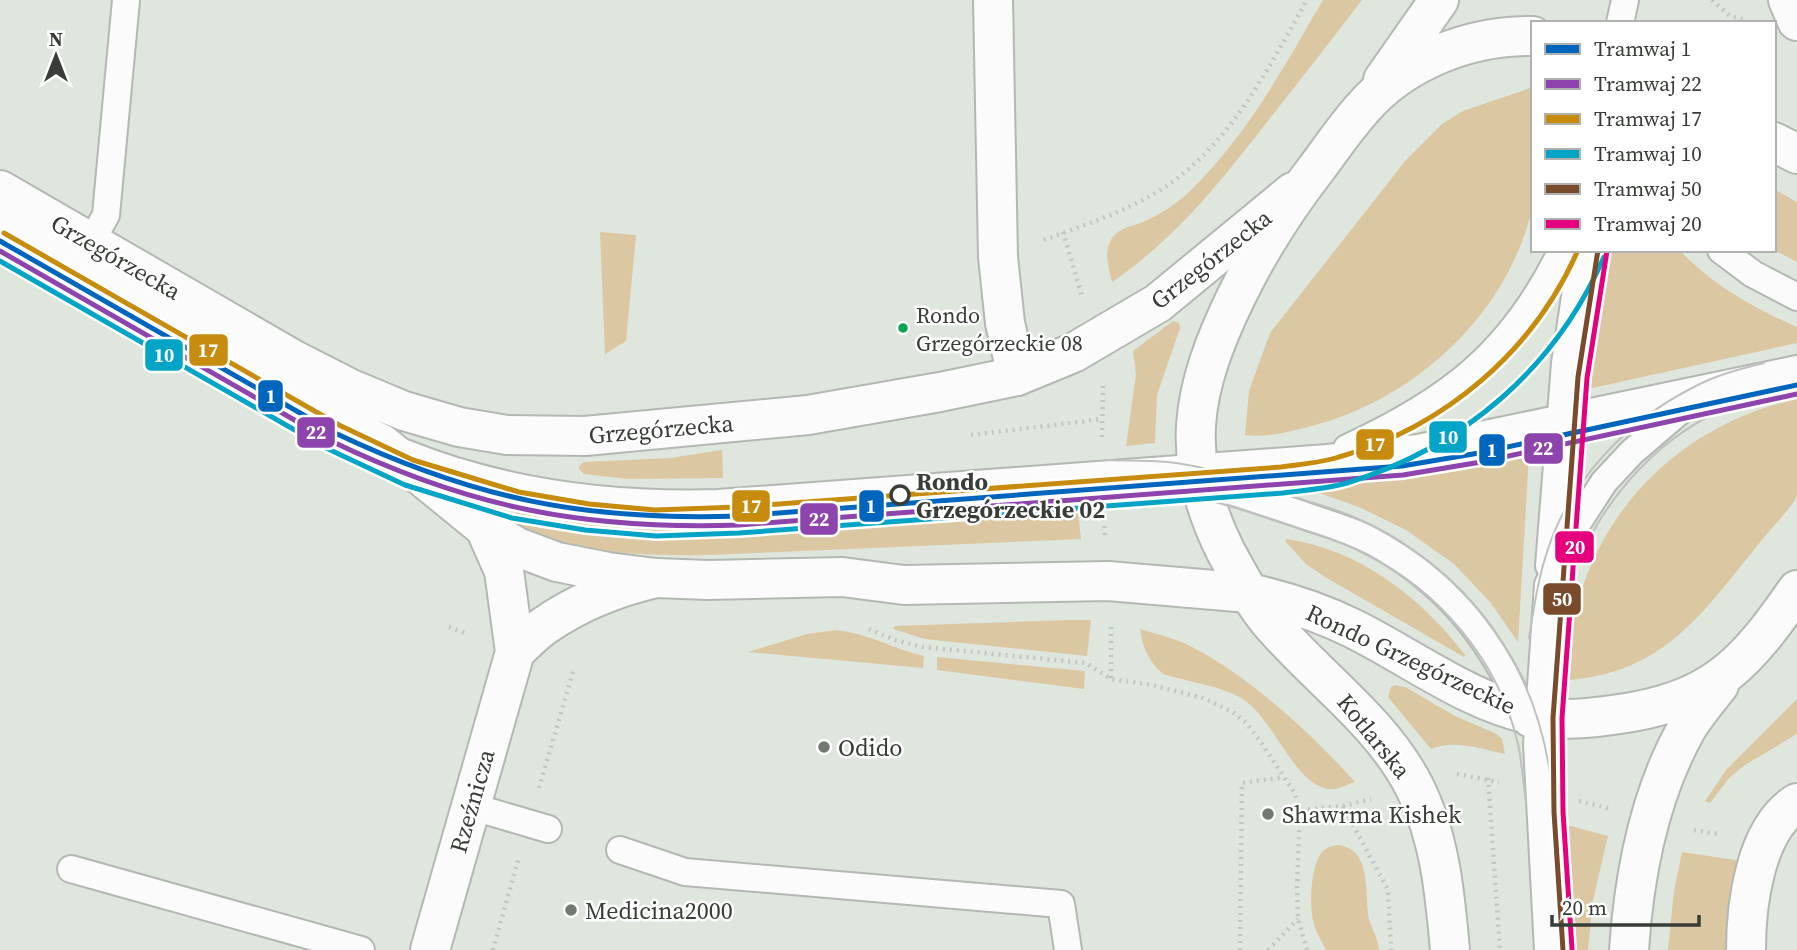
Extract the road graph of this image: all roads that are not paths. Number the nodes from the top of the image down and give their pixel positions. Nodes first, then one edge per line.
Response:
1 (126, 0) edge
2 (993, 0) edge
3 (1439, 0) edge
4 (1626, 0) edge
5 (1788, 0) edge
6 (1621, 21) edge
7 (1626, 21) edge
8 (1797, 21) edge
9 (1531, 36) edge
10 (1363, 107) junction
11 (1776, 143) edge
12 (1797, 154) edge
13 (1313, 173) junction
14 (0, 190) edge
15 (0, 230) edge
16 (92, 242) junction
17 (1561, 252) edge
18 (1582, 252) edge
19 (1724, 252) edge
20 (1797, 297) edge
21 (1797, 369) edge
22 (1017, 376) junction
23 (1706, 389) junction
24 (1560, 418) junction
25 (382, 444) junction
26 (1327, 458) junction
27 (1199, 475) junction
28 (485, 528) junction
29 (656, 578) junction
30 (1548, 585) junction
31 (1797, 590) edge
32 (1249, 593) junction
33 (1785, 612) edge
34 (515, 652) junction
35 (1732, 670) junction
36 (1533, 724) junction
37 (1797, 803) edge
38 (470, 806) junction
39 (548, 829) dead end
40 (620, 850) dead end
41 (71, 869) dead end
42 (360, 950) edge
43 (430, 950) edge
44 (1068, 950) edge
45 (1450, 950) edge
46 (1548, 950) edge
47 (1629, 950) edge
48 (1746, 950) edge

1 - 16 lane
2 - 22 street
3 - 10 street
4 - 6 lane
4 - 7 lane
5 - 8 street
9 - 10 street
10 - 13 street
11 - 12 street
13 - 22 street, Grzegórzecka
13 - 27 street
14 - 16 street, Grzegórzecka
15 - 25 street, Grzegórzecka
16 - 22 street, Grzegórzecka
17 - 26 lane
18 - 24 lane
19 - 20 lane
21 - 23 lane
23 - 24 lane
23 - 30 lane
24 - 26 lane
24 - 30 lane
25 - 27 lane
25 - 28 street, Grzegórzecka
26 - 27 lane
27 - 32 street
27 - 36 lane
28 - 29 street, Grzegórzecka
28 - 34 street, Rzeźnicza
29 - 32 street, Grzegórzecka
29 - 34 street
30 - 36 lane
31 - 33 street, Rondo Grzegórzeckie
32 - 36 street, Rondo Grzegórzeckie
32 - 45 street, Kotlarska
33 - 35 street, Rondo Grzegórzeckie
34 - 38 street, Rzeźnicza
35 - 36 street, Rondo Grzegórzeckie
35 - 47 street
36 - 46 lane
37 - 48 street
38 - 39 lane
38 - 43 street, Rzeźnicza
40 - 44 lane
41 - 42 lane

